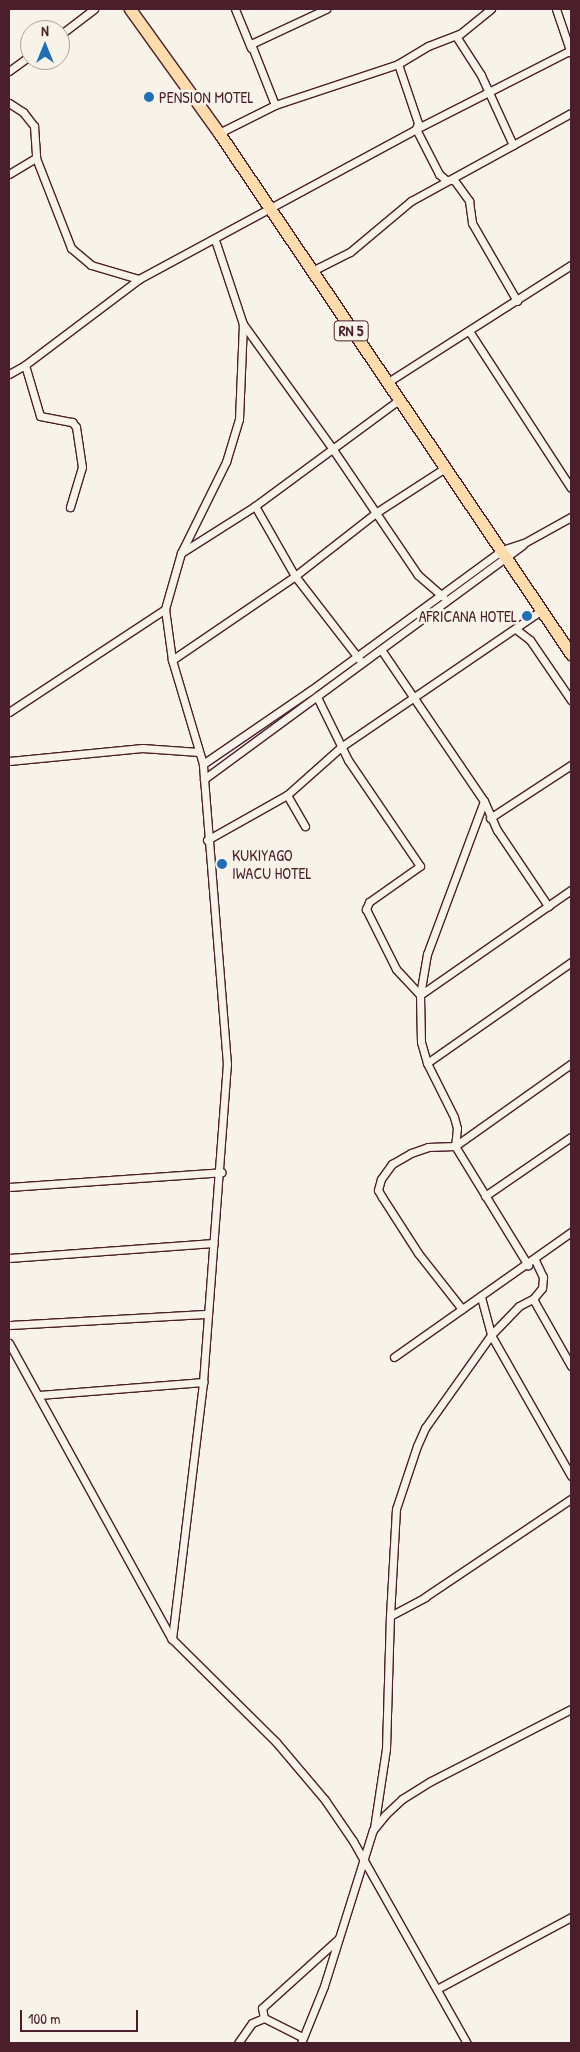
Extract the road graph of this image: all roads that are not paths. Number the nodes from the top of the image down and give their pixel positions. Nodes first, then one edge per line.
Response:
1 (94, 9) edge
2 (130, 9) edge
3 (236, 9) edge
4 (324, 9) edge
5 (491, 9) edge
6 (556, 9) edge
7 (70, 27) edge
8 (456, 36) junction
9 (251, 49) junction
10 (571, 51) edge
11 (20, 63) edge
12 (398, 64) junction
13 (9, 71) edge
14 (486, 92) junction
15 (9, 103) edge
16 (275, 104) junction
17 (571, 113) edge
18 (416, 129) junction
19 (219, 133) junction
20 (513, 145) junction
21 (36, 158) junction
22 (9, 174) edge
23 (454, 180) junction
24 (270, 209) junction
25 (215, 240) junction
26 (571, 265) edge
27 (312, 271) junction
28 (139, 279) junction
29 (517, 301) junction
30 (243, 324) junction
31 (469, 331) junction
32 (25, 365) junction
33 (9, 374) edge
34 (388, 382) junction
35 (399, 400) junction
36 (332, 448) junction
37 (445, 468) junction
38 (571, 488) edge
39 (255, 506) junction
40 (70, 507) dead end
41 (377, 512) junction
42 (571, 517) edge
43 (181, 553) junction
44 (505, 554) junction
45 (296, 576) junction
46 (442, 595) junction
47 (448, 602) junction
48 (165, 609) junction
49 (542, 610) junction
50 (517, 630) junction
51 (382, 651) junction
52 (571, 654) edge
53 (356, 657) junction
54 (172, 660) junction
55 (363, 663) junction
56 (414, 694) junction
57 (317, 697) junction
58 (571, 700) edge
59 (9, 712) edge
60 (341, 747) junction
61 (199, 752) junction
62 (9, 761) edge
63 (202, 764) junction
64 (571, 765) edge
65 (204, 779) junction
66 (287, 795) junction
67 (484, 802) junction
68 (490, 818) junction
69 (305, 826) dead end
70 (207, 840) junction
71 (571, 890) edge
72 (548, 906) junction
73 (571, 962) edge
74 (420, 995) junction
75 (426, 1063) junction
76 (571, 1064) edge
77 (571, 1137) edge
78 (455, 1146) junction
79 (221, 1172) junction
80 (9, 1187) edge
81 (485, 1196) junction
82 (571, 1234) edge
83 (213, 1243) junction
84 (9, 1258) edge
85 (535, 1260) junction
86 (528, 1265) junction
87 (481, 1297) junction
88 (533, 1299) junction
89 (462, 1309) junction
90 (206, 1314) junction
91 (9, 1325) edge
92 (491, 1335) junction
93 (9, 1342) edge
94 (394, 1357) dead end
95 (571, 1366) edge
96 (203, 1382) junction
97 (39, 1395) junction
98 (571, 1476) edge
99 (571, 1499) edge
100 (390, 1616) junction
101 (172, 1639) junction
102 (571, 1709) edge
103 (374, 1830) junction
104 (365, 1861) junction
105 (571, 1917) edge
106 (338, 1938) junction
107 (437, 1989) junction
108 (264, 2018) junction
109 (302, 2040) edge
110 (238, 2043) edge
111 (467, 2043) edge

1 - 7 street
2 - 19 main road, RN 5 / RN 5
3 - 9 street
4 - 9 street
5 - 8 street
6 - 10 street
8 - 12 street
8 - 14 street
9 - 16 street
10 - 14 street
11 - 13 street
12 - 16 street
12 - 18 street
14 - 18 street
14 - 20 street
15 - 21 street
16 - 19 street
17 - 20 street
18 - 23 street
18 - 24 street
19 - 24 main road, RN 5 / RN 5
20 - 23 street
21 - 22 street
21 - 28 street
23 - 27 street
23 - 29 street
24 - 25 street
24 - 27 main road, RN 5 / RN 5
25 - 28 street
25 - 30 street
26 - 29 street
27 - 34 main road, RN 5 / RN 5
28 - 32 street
29 - 31 street
30 - 36 street
30 - 43 street
31 - 34 street
31 - 38 street
32 - 33 street
32 - 40 street
34 - 35 main road, RN 5 / RN 5
35 - 36 street
35 - 37 main road, RN 5 / RN 5
36 - 39 street
36 - 41 street
37 - 41 street
37 - 44 main road, RN 5 / RN 5
39 - 43 street
39 - 45 street
41 - 45 street
41 - 46 street
42 - 44 street
43 - 48 street
44 - 46 street
44 - 47 street
44 - 49 main road, RN 5 / RN 5
45 - 53 street
45 - 54 street
46 - 47 street
46 - 53 street
47 - 51 street
48 - 54 street
48 - 59 street
49 - 50 street
49 - 52 main road, RN 5 / RN 5
50 - 56 street
50 - 58 street
51 - 55 street
51 - 56 street
53 - 55 street
53 - 63 street
54 - 61 street
55 - 57 street
56 - 60 street
56 - 67 street
57 - 60 street
57 - 65 street
60 - 66 street
60 - 74 street
61 - 62 street
61 - 63 street
63 - 65 street
64 - 68 street
65 - 70 street
66 - 69 street
66 - 70 street
67 - 68 street
67 - 74 street
68 - 72 street
70 - 79 street
71 - 72 street
72 - 74 street
73 - 75 street
74 - 75 street
75 - 78 street
76 - 78 street
77 - 81 street
78 - 81 street
78 - 89 street
79 - 80 street
79 - 83 street
81 - 86 street
82 - 85 street
83 - 84 street
83 - 90 street
85 - 86 street
85 - 88 street
86 - 87 street
87 - 89 street
87 - 92 street
88 - 92 street
88 - 95 street
89 - 94 street
90 - 91 street
90 - 96 street
92 - 98 street
92 - 100 street
93 - 97 street
96 - 97 street
96 - 101 street
97 - 101 street
99 - 100 street
100 - 103 street
101 - 104 street
102 - 103 street
103 - 104 street
104 - 106 street
104 - 107 street
105 - 107 street
106 - 108 street
106 - 109 street
107 - 111 street
108 - 109 street
108 - 110 street

